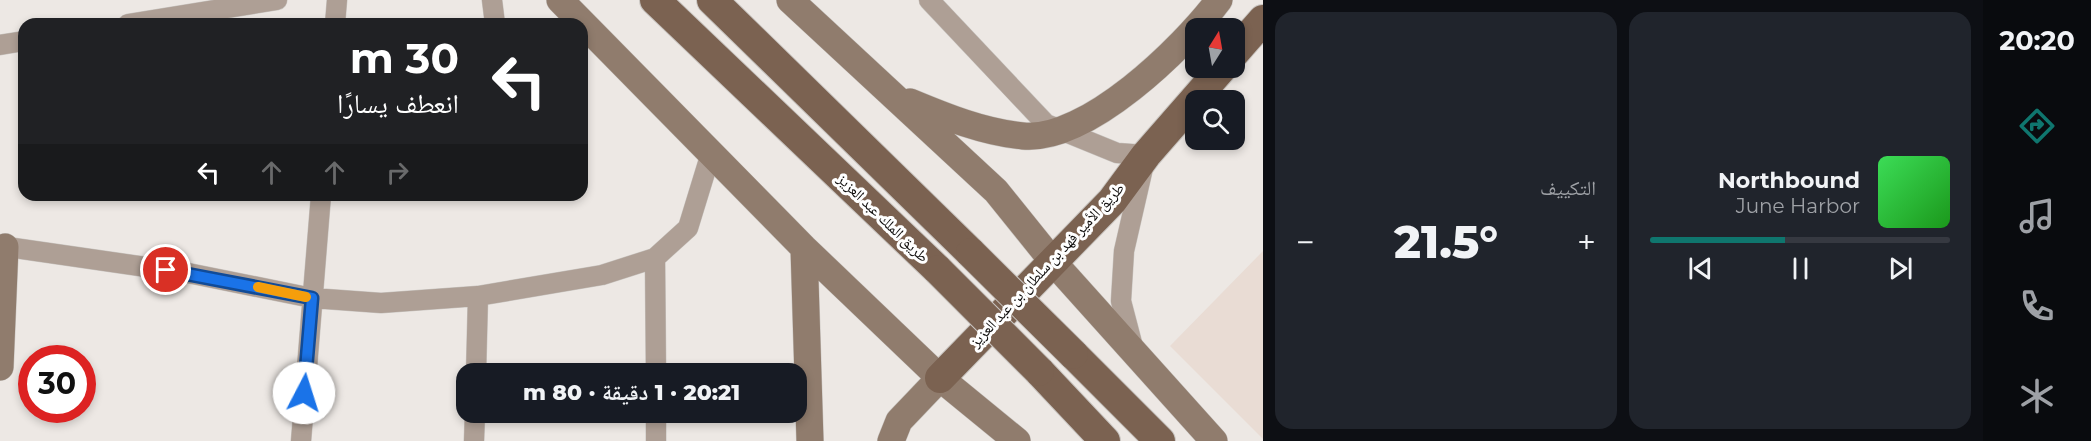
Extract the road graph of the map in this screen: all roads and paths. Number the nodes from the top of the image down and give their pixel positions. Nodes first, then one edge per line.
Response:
1 (277, 0) edge
2 (337, 0) edge
3 (492, 0) edge
4 (560, 0) edge
5 (655, 0) edge
6 (712, 0) edge
7 (790, 0) edge
8 (929, 0) edge
9 (1219, 0) edge
10 (165, 18) edge
11 (336, 18) edge
12 (494, 18) edge
13 (578, 18) edge
14 (1263, 21) edge
15 (588, 28) edge
16 (1245, 41) edge
17 (18, 42) edge
18 (0, 45) edge
19 (1213, 78) edge
20 (891, 94) junction
21 (1061, 130) junction
22 (711, 153) junction
23 (1146, 154) junction
24 (320, 201) edge
25 (2, 246) edge
26 (804, 248) junction
27 (655, 258) junction
28 (1054, 263) junction
29 (478, 296) junction
30 (312, 298) junction
31 (1135, 352) junction
32 (476, 363) edge
33 (656, 363) edge
34 (0, 367) edge
35 (940, 378) junction
36 (475, 423) edge
37 (656, 423) edge
38 (301, 441) edge
39 (474, 441) edge
40 (656, 441) edge
41 (810, 441) edge
42 (891, 441) edge
43 (1017, 441) edge
44 (1105, 441) edge
45 (1160, 441) edge
46 (1214, 441) edge

1 - 10 street
2 - 11 street
3 - 12 street
4 - 13 street
5 - 44 main road, طريق الملك عبد العزيز, bridge
6 - 45 main road, bridge
7 - 20 street
8 - 21 street
9 - 21 street
14 - 16 main road
15 - 22 street
17 - 18 street
19 - 23 main road, طريق الأمير فهد بن سلطان بن عبد العزيز
20 - 21 street
20 - 28 street
21 - 23 street
22 - 26 street
22 - 27 street
23 - 28 main road, طريق الأمير فهد بن سلطان بن عبد العزيز
23 - 31 street
24 - 30 street
25 - 30 street
25 - 34 street
26 - 35 street
26 - 41 street
27 - 29 street
27 - 33 street
28 - 31 street
28 - 35 main road, طريق الأمير فهد بن سلطان بن عبد العزيز
29 - 30 street
29 - 32 street
30 - 38 street
31 - 46 street
35 - 42 street
35 - 43 street
36 - 39 street
37 - 40 street

